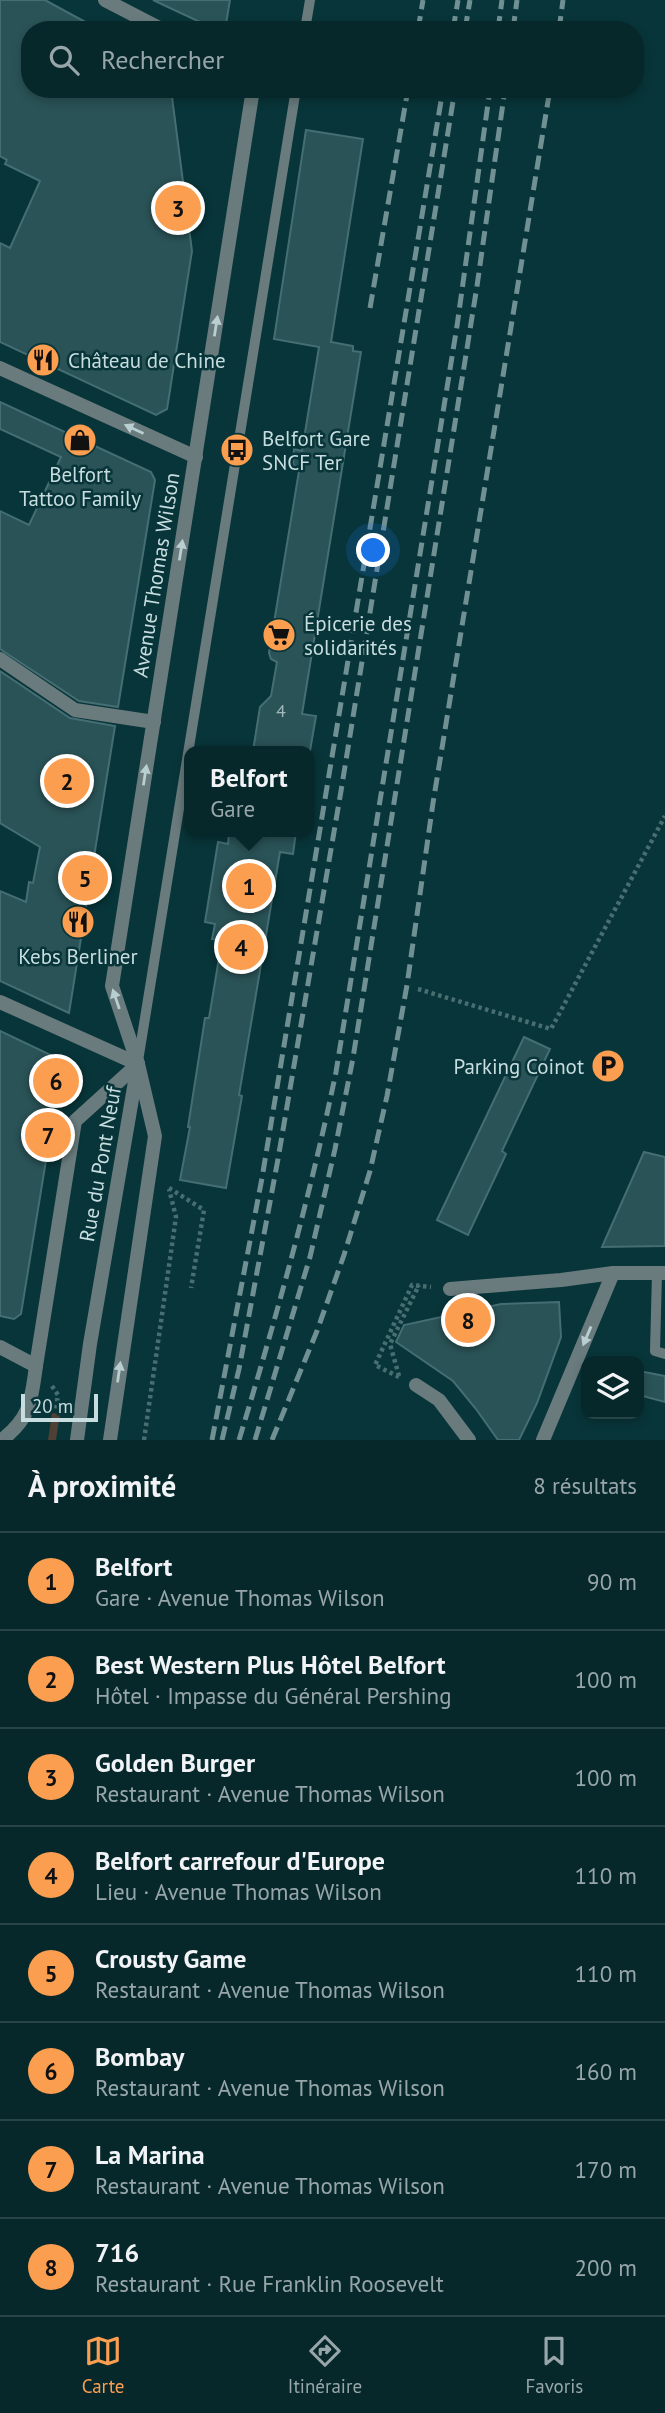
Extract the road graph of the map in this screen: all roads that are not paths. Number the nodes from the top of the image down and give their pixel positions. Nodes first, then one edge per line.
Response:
1 (105, 0) edge
2 (310, 0) edge
3 (146, 21) edge
4 (306, 21) edge
5 (252, 98) edge
6 (295, 98) edge
7 (0, 368) edge
8 (196, 457) junction
9 (0, 659) edge
10 (154, 722) junction
11 (190, 746) edge
12 (184, 780) edge
13 (0, 1002) edge
14 (138, 1064) junction
15 (613, 1273) junction
16 (661, 1273) edge
17 (450, 1289) dead end
18 (0, 1347) edge
19 (665, 1354) edge
20 (36, 1366) junction
21 (416, 1385) road end
22 (2, 1440) edge
23 (77, 1440) edge
24 (110, 1440) edge
25 (469, 1440) edge
26 (543, 1440) edge

1 - 3 street
2 - 4 lane
8 -> 5 street, Avenue Thomas Wilson
6 - 11 lane
8 -> 7 street
10 -> 8 street, Avenue Thomas Wilson
9 - 10 street
14 -> 10 street, Avenue Thomas Wilson
12 - 14 lane
13 - 14 street
14 - 20 street
14 - 23 street, Rue du Pont Neuf
24 -> 14 street, Rue du Pont Neuf
15 - 16 street
15 - 17 street
15 -> 26 street
16 - 19 lane
18 - 20 street
20 - 22 street
21 - 25 street

